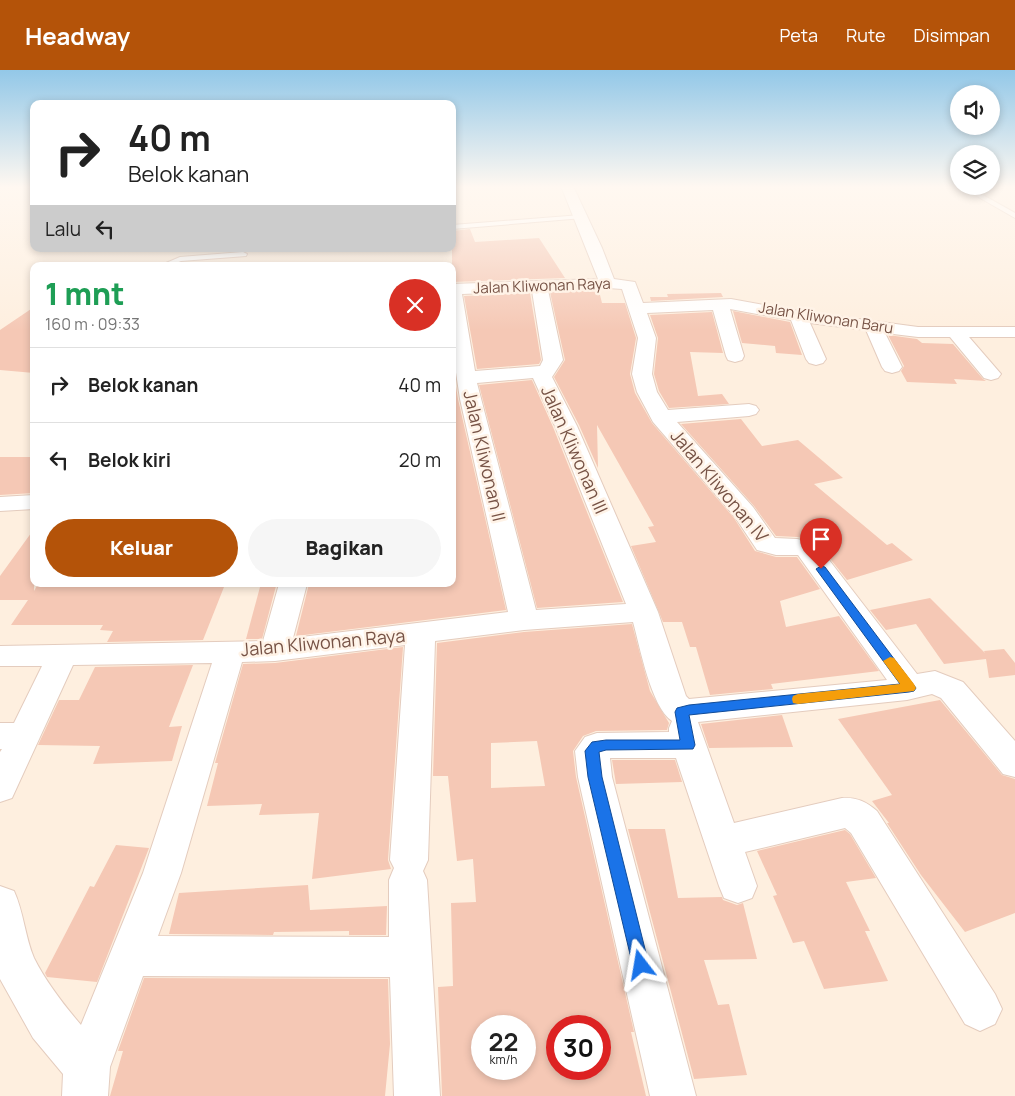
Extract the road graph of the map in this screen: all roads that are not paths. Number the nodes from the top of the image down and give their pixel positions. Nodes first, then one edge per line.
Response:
1 (591, 234) edge
2 (243, 254) edge
3 (173, 262) edge
4 (540, 286) junction
5 (456, 289) edge
6 (625, 292) junction
7 (720, 304) junction
8 (456, 310) edge
9 (798, 316) junction
10 (873, 327) junction
11 (955, 332) junction
12 (1006, 332) edge
13 (1015, 350) edge
14 (735, 356) dead end
15 (816, 359) dead end
16 (892, 367) dead end
17 (545, 371) junction
18 (991, 374) dead end
19 (466, 378) junction
20 (748, 410) dead end
21 (661, 417) junction
22 (30, 502) edge
23 (0, 504) edge
24 (291, 587) edge
25 (644, 612) junction
26 (524, 620) junction
27 (421, 633) junction
28 (275, 651) junction
29 (230, 652) junction
30 (63, 654) junction
31 (0, 656) edge
32 (910, 686) junction
33 (685, 728) junction
34 (13, 735) edge
35 (1015, 764) edge
36 (0, 788) edge
37 (722, 842) junction
38 (738, 886) dead end
39 (0, 904) edge
40 (130, 956) junction
41 (410, 958) junction
42 (980, 1009) dead end
43 (86, 1081) edge
44 (417, 1096) edge
45 (673, 1096) edge

1 - 6 street, Jalan Kliwonan IV
2 - 3 lane
4 - 5 street, Jalan Kliwonan Raya
4 - 6 street, Jalan Kliwonan Raya
4 - 17 street, Jalan Kliwonan III
6 - 7 street, Jalan Kliwonan Baru
6 - 21 street, Jalan Kliwonan IV
7 - 9 street, Jalan Kliwonan Baru
7 - 14 street
8 - 19 street, Jalan Kliwonan II
9 - 10 street, Jalan Kliwonan Baru
9 - 15 street
10 - 11 street, Jalan Kliwonan Baru
10 - 16 street
11 - 12 street, Jalan Kliwonan Baru
11 - 18 street
12 - 13 street
17 - 19 street
17 - 25 street, Jalan Kliwonan III
19 - 26 street, Jalan Kliwonan II
20 - 21 street
21 - 32 street, Jalan Kliwonan IV
22 - 23 street
24 - 28 street
25 - 26 street, Jalan Kliwonan Raya
25 - 33 street
26 - 27 street, Jalan Kliwonan Raya
27 - 28 street, Jalan Kliwonan Raya
27 - 41 street
28 - 29 street, Jalan Kliwonan Raya
29 - 30 street, Jalan Kliwonan Raya
29 - 40 street
30 - 31 street, Jalan Kliwonan Raya
30 - 34 street
32 - 33 street
32 - 35 street
33 - 37 street
33 - 45 street
34 - 36 street
37 - 38 street
37 - 42 street
39 - 43 street
40 - 41 street
40 - 43 street
41 - 44 street

